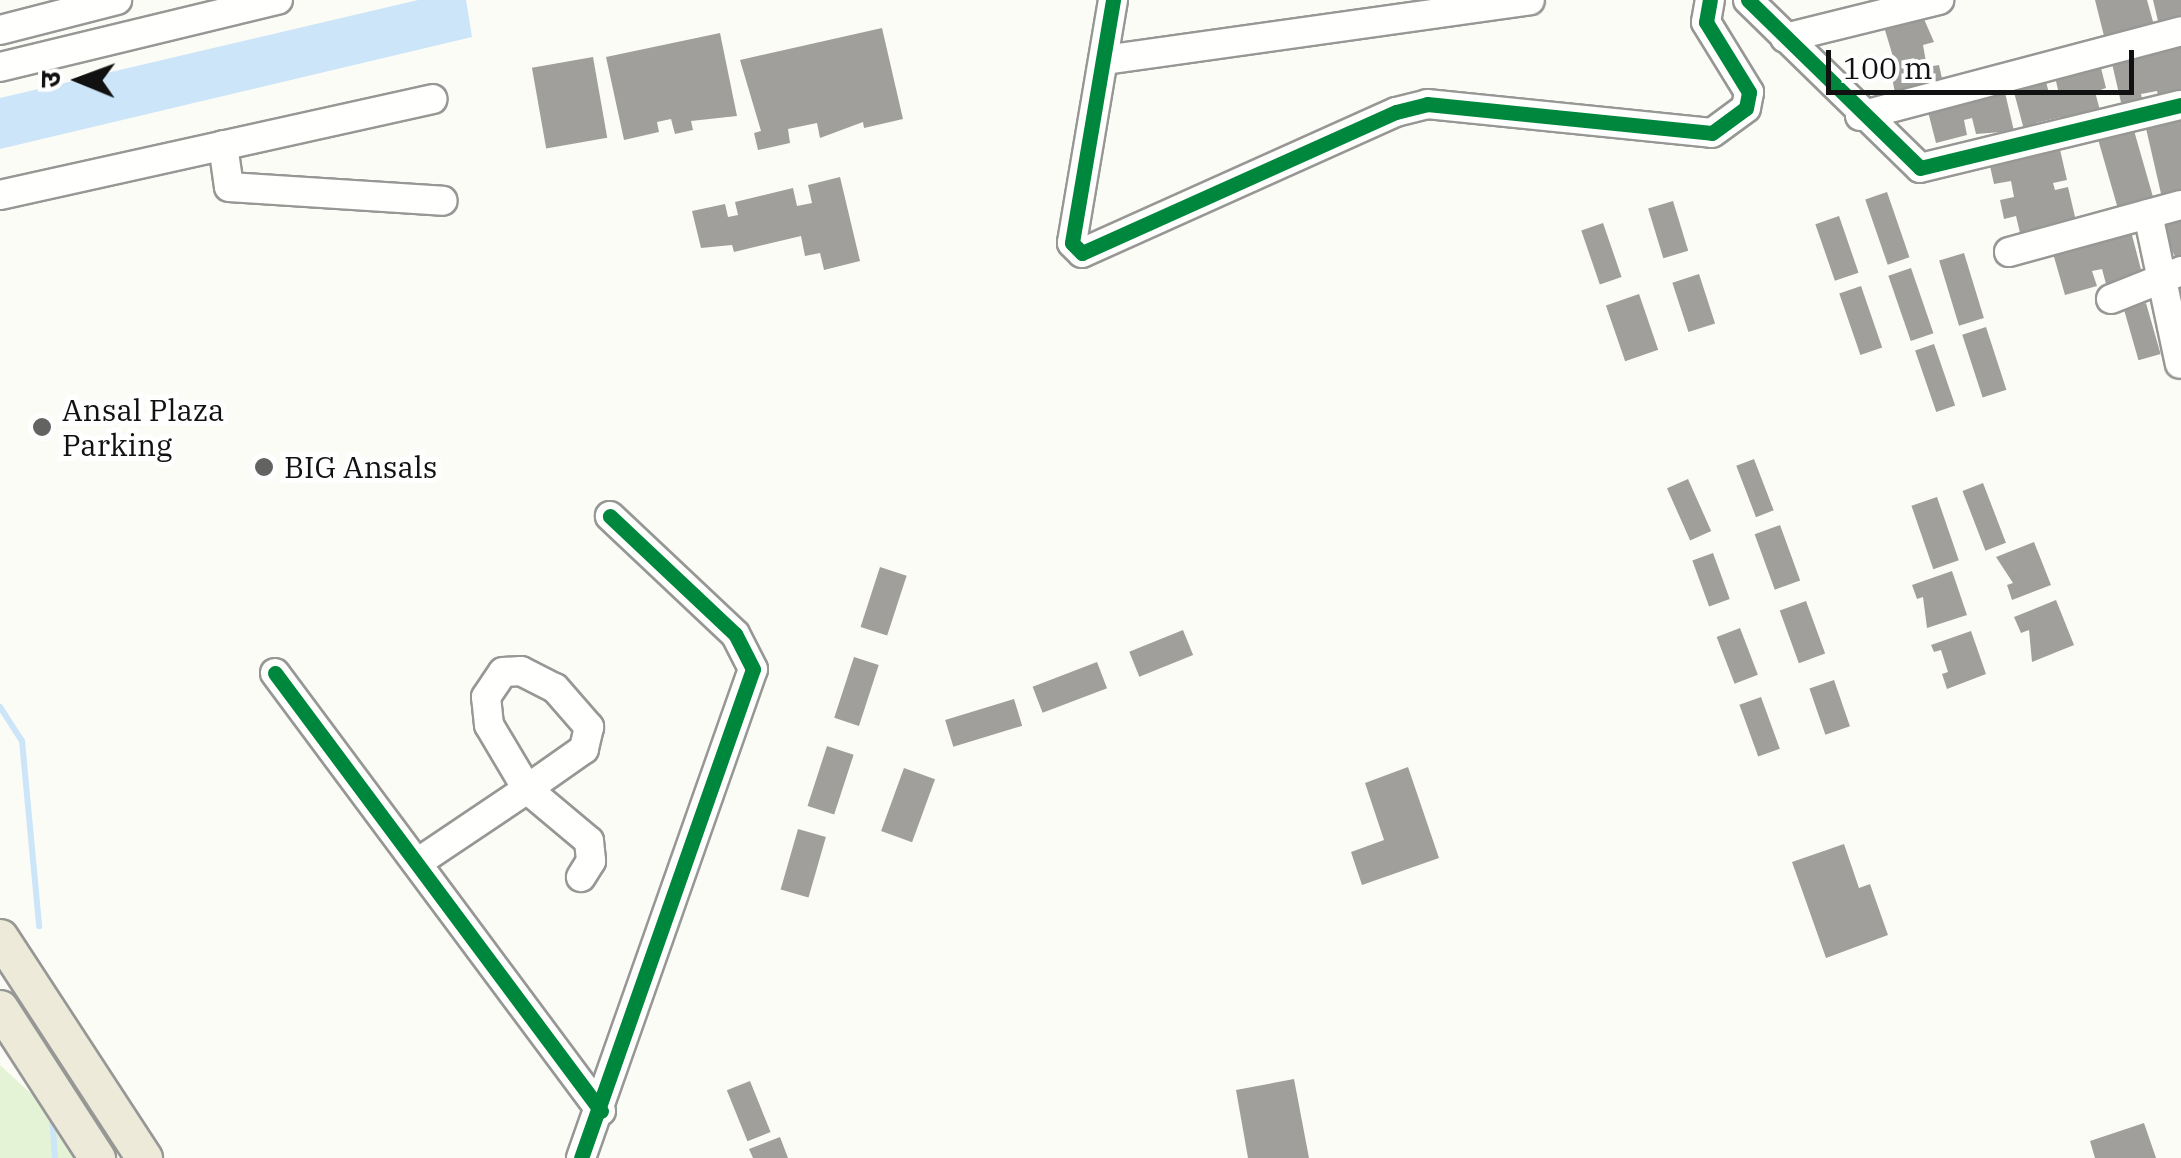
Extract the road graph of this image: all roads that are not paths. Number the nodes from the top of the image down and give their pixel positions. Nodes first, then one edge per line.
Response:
1 (117, 0) edge
2 (278, 0) edge
3 (1114, 0) edge
4 (1530, 0) edge
5 (1710, 0) edge
6 (1748, 0) edge
7 (1939, 0) edge
8 (0, 30) edge
9 (2181, 32) edge
10 (1784, 38) junction
11 (1105, 60) junction
12 (0, 67) edge
13 (432, 99) dead end
14 (2181, 105) edge
15 (1860, 116) junction
16 (224, 145) junction
17 (0, 195) edge
18 (443, 201) dead end
19 (2181, 205) edge
20 (2148, 214) junction
21 (2008, 252) dead end
22 (2171, 274) edge
23 (2111, 299) dead end
24 (2178, 347) edge
25 (610, 516) dead end
26 (275, 673) dead end
27 (417, 864) junction
28 (581, 878) dead end
29 (0, 937) edge
30 (0, 1008) edge
31 (15, 1048) edge
32 (601, 1111) junction
33 (97, 1158) edge
34 (144, 1158) edge
35 (581, 1158) edge

1 - 8 street
2 - 12 street
3 - 11 street
4 - 11 street
5 - 11 street
6 - 10 street
7 - 10 street
9 - 15 street
10 - 15 street
13 - 16 street
14 - 15 street
16 - 17 street
16 - 18 street
19 - 20 street
20 - 21 street
20 - 22 street
22 - 23 street
22 - 24 street
25 - 32 street
26 - 27 street
27 - 28 street
27 - 32 street
29 - 34 main road
30 - 31 main road
31 - 33 main road
32 - 35 street

